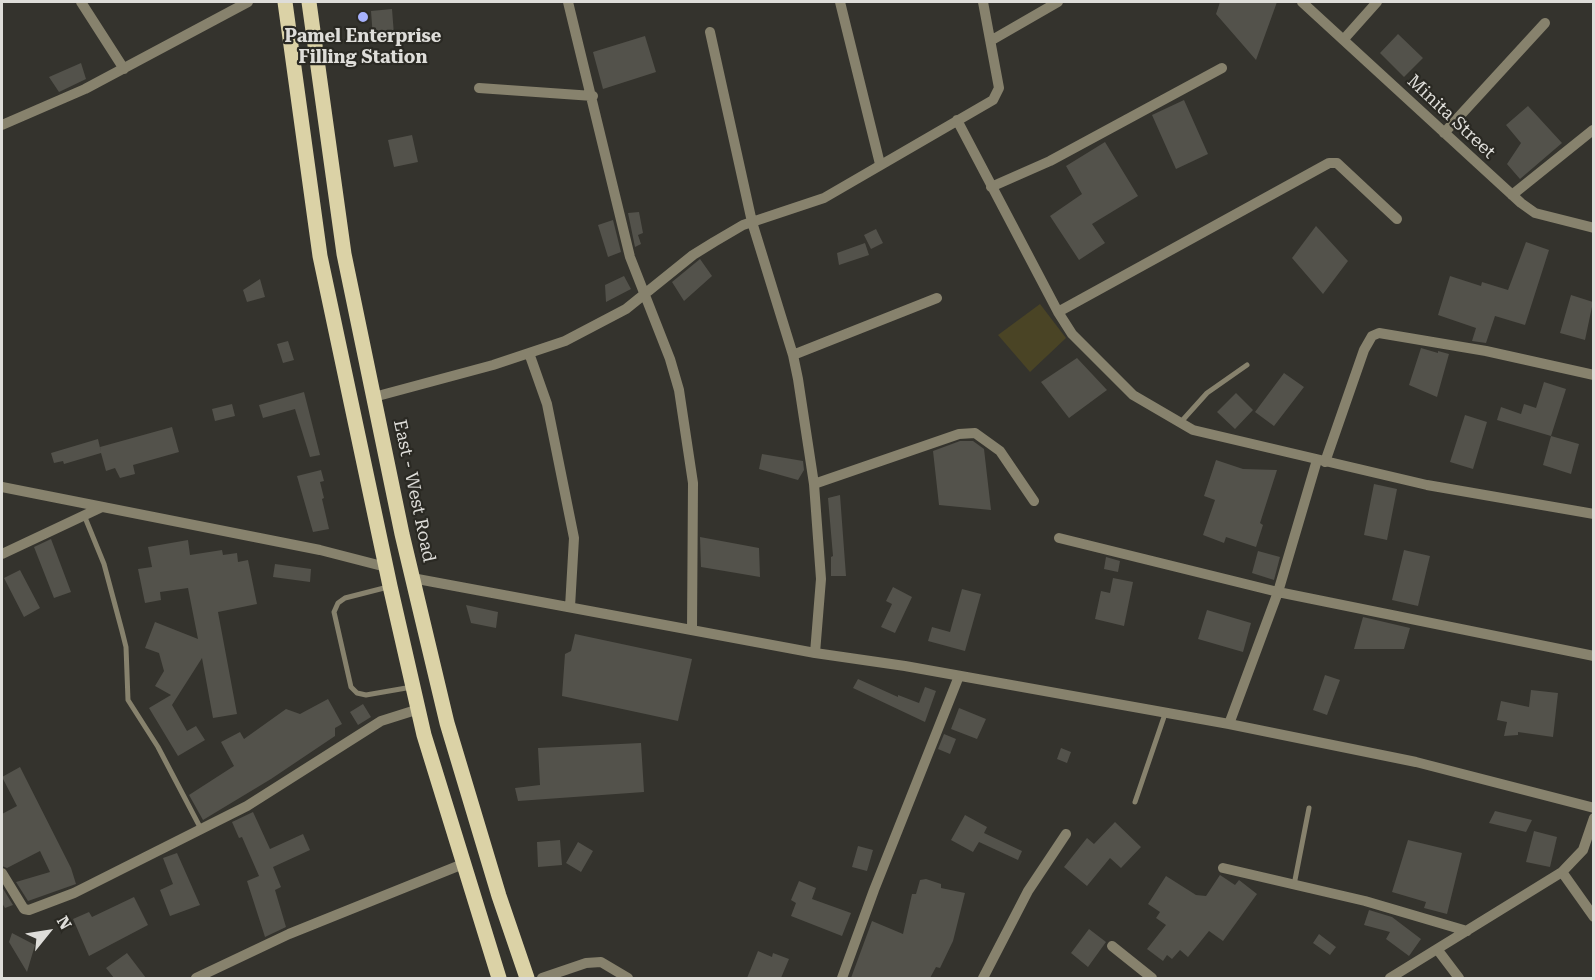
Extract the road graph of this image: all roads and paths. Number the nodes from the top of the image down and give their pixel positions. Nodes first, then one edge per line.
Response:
1 (81, 2) edge
2 (248, 2) edge
3 (285, 2) edge
4 (309, 2) edge
5 (568, 2) edge
6 (840, 2) edge
7 (983, 2) edge
8 (1058, 2) edge
9 (1302, 2) edge
10 (1377, 2) edge
11 (1545, 23) dead end
12 (710, 32) dead end
13 (1344, 39) junction
14 (992, 40) junction
15 (1222, 68) dead end
16 (124, 69) junction
17 (479, 88) dead end
18 (593, 96) junction
19 (957, 120) junction
20 (2, 125) edge
21 (1593, 130) edge
22 (1444, 133) junction
23 (880, 164) junction
24 (991, 187) junction
25 (1512, 195) junction
26 (1397, 219) dead end
27 (752, 222) junction
28 (1593, 228) edge
29 (644, 295) junction
30 (937, 298) dead end
31 (1058, 312) junction
32 (529, 353) junction
33 (793, 355) junction
34 (1247, 365) dead end
35 (1593, 375) edge
36 (374, 398) junction
37 (1180, 423) junction
38 (1321, 461) junction
39 (814, 484) junction
40 (2, 487) edge
41 (1034, 501) dead end
42 (102, 507) junction
43 (1593, 514) edge
44 (84, 515) junction
45 (1059, 538) dead end
46 (2, 554) edge
47 (386, 567) junction
48 (412, 578) junction
49 (390, 586) junction
50 (1278, 592) junction
51 (570, 607) junction
52 (692, 630) junction
53 (815, 653) junction
54 (1593, 656) edge
55 (958, 676) junction
56 (413, 686) junction
57 (419, 709) junction
58 (1165, 714) junction
59 (1229, 724) junction
60 (1135, 802) dead end
61 (1309, 808) dead end
62 (1593, 808) edge
63 (1593, 818) edge
64 (201, 830) junction
65 (1066, 834) dead end
66 (463, 864) junction
67 (1223, 868) dead end
68 (1562, 872) junction
69 (2, 875) edge
70 (1294, 885) junction
71 (1593, 917) edge
72 (1467, 931) junction
73 (1112, 946) dead end
74 (1437, 949) junction
75 (196, 978) edge
76 (499, 978) edge
77 (527, 978) edge
78 (542, 978) edge
79 (628, 978) edge
80 (842, 978) edge
81 (982, 978) edge
82 (1152, 978) edge
83 (1390, 978) edge
84 (1459, 978) edge

1 - 16 street
2 - 16 street
3 - 47 main road
4 - 36 main road, East - West Road
5 - 18 street
6 - 23 street
7 - 14 street
8 - 14 street
9 - 13 street, Minita Street
10 - 13 street
11 - 22 street
12 - 27 street
13 - 22 street, Minita Street
14 - 19 street
15 - 24 street
16 - 20 street
17 - 18 street
18 - 29 street
19 - 23 street
19 - 24 street
21 - 25 street
22 - 25 street, Minita Street
23 - 27 street
24 - 31 street
25 - 28 street, Minita Street
26 - 31 street
27 - 29 street
27 - 33 street
29 - 32 street
29 - 52 street
30 - 33 street
31 - 37 street
32 - 36 street
32 - 51 street
33 - 39 street
34 - 37 lane
35 - 38 street
36 - 48 main road, East - West Road
37 - 38 street
38 - 43 street
38 - 50 street
39 - 41 street
39 - 53 street
40 - 42 street
42 - 44 street
42 - 47 street
44 - 46 street
44 - 64 lane
45 - 50 street
47 - 49 main road
48 - 51 street
48 - 77 main road, East - West Road
49 - 56 main road
49 - 56 lane
50 - 54 street
50 - 59 street
51 - 52 street
52 - 53 street
53 - 55 street
55 - 58 street
55 - 80 street
56 - 57 main road
57 - 64 street
57 - 66 main road
58 - 59 street
58 - 60 lane
59 - 62 street
61 - 70 lane
63 - 68 street
64 - 69 street
65 - 81 street
66 - 75 street
66 - 76 main road
67 - 70 street
68 - 71 street
68 - 72 street
70 - 72 street
72 - 74 street
73 - 82 street
74 - 83 street
74 - 84 street
78 - 79 street

